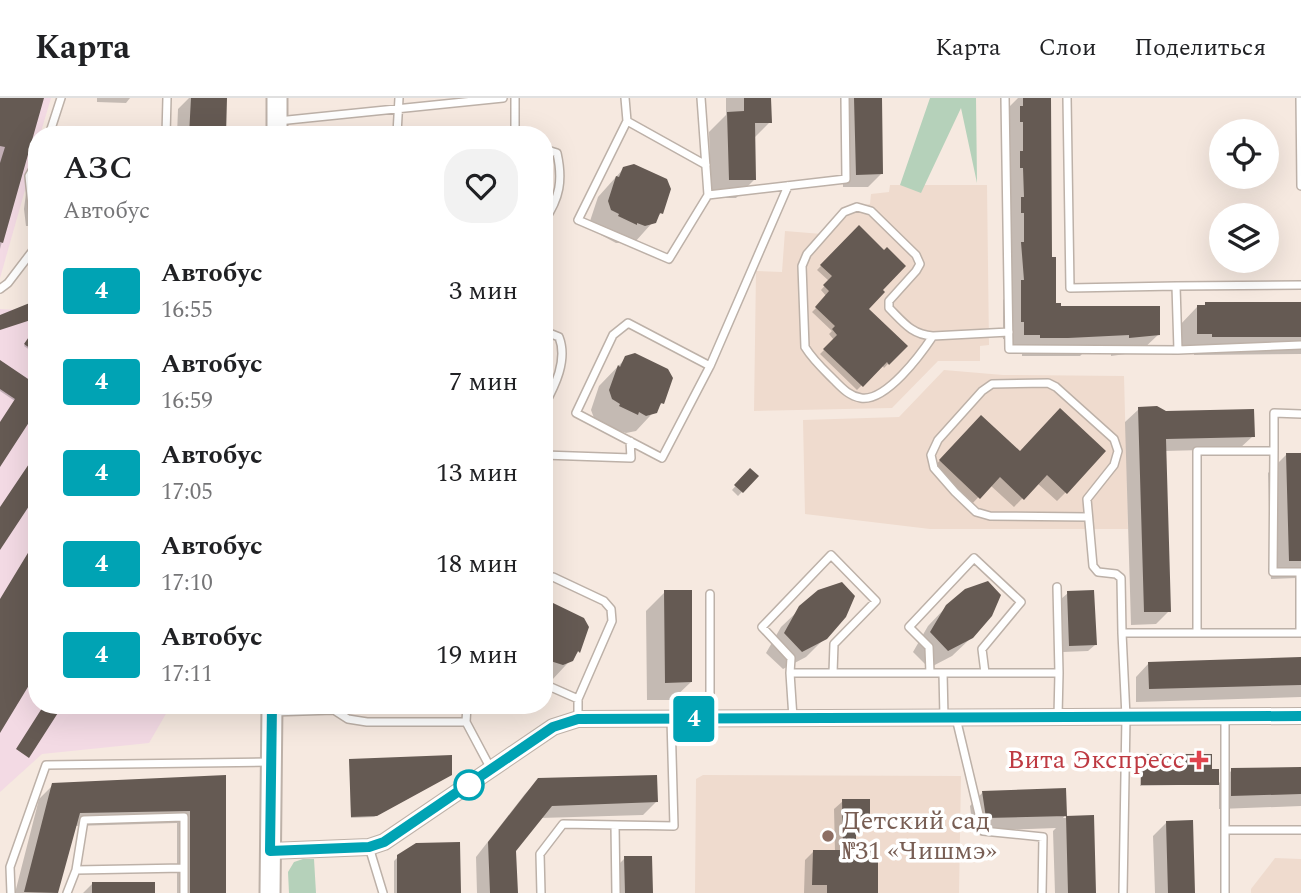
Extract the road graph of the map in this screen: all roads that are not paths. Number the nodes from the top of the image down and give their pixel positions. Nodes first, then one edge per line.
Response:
1 (61, 98) edge
2 (167, 98) edge
3 (277, 98) edge
4 (399, 98) edge
5 (503, 98) edge
6 (515, 98) edge
7 (625, 98) edge
8 (701, 98) edge
9 (845, 98) edge
10 (1005, 98) edge
11 (1067, 98) edge
12 (1300, 98) edge
13 (397, 109) junction
14 (627, 121) junction
15 (52, 126) edge
16 (166, 126) edge
17 (277, 126) edge
18 (290, 126) edge
19 (397, 126) edge
20 (515, 126) edge
21 (553, 152) edge
22 (706, 165) junction
23 (788, 186) junction
24 (1301, 186) edge
25 (708, 195) junction
26 (553, 208) edge
27 (28, 256) edge
28 (1301, 285) edge
29 (1176, 286) junction
30 (0, 289) edge
31 (1009, 332) junction
32 (553, 335) edge
33 (933, 336) junction
34 (1301, 345) edge
35 (1178, 350) junction
36 (710, 366) junction
37 (553, 389) edge
38 (1301, 414) edge
39 (630, 441) junction
40 (1274, 451) junction
41 (553, 455) edge
42 (1088, 517) junction
43 (553, 577) edge
44 (1057, 587) dead end
45 (710, 593) dead end
46 (1122, 633) junction
47 (1197, 633) junction
48 (790, 673) junction
49 (833, 673) junction
50 (930, 673) junction
51 (943, 673) junction
52 (985, 673) junction
53 (1059, 673) junction
54 (553, 688) edge
55 (578, 699) junction
56 (272, 714) edge
57 (342, 714) edge
58 (466, 714) edge
59 (1225, 716) junction
60 (1301, 716) edge
61 (950, 717) junction
62 (1058, 717) junction
63 (1126, 717) junction
64 (710, 718) junction
65 (793, 718) junction
66 (578, 719) junction
67 (671, 719) junction
68 (466, 722) junction
69 (271, 762) junction
70 (491, 769) junction
71 (615, 825) junction
72 (1226, 830) junction
73 (1301, 830) edge
74 (369, 847) junction
75 (270, 851) junction
76 (0, 867) edge
77 (10, 867) junction
78 (184, 868) junction
79 (76, 870) junction
80 (11, 893) edge
81 (66, 893) edge
82 (184, 893) edge
83 (270, 893) edge
84 (383, 893) edge
85 (541, 893) edge
86 (616, 893) edge
87 (1042, 893) edge
88 (1123, 893) edge
89 (1225, 893) edge

1 - 15 lane
2 - 16 lane
3 - 17 street
4 - 13 lane
5 - 13 lane
6 - 20 lane
7 - 14 lane
8 - 22 lane
9 - 23 lane
10 - 31 lane
11 - 29 lane
12 - 24 lane
13 - 18 lane
13 - 19 lane
14 - 22 lane
14 - 25 lane
21 - 26 lane
22 - 25 lane
23 - 25 lane
23 - 36 lane
27 - 30 lane
28 - 29 lane
29 - 35 lane
31 - 33 lane
31 - 35 lane
32 - 37 lane
33 - 33 lane
34 - 35 lane
36 - 39 lane
36 - 39 lane
38 - 40 lane
39 - 41 lane
40 - 47 lane
40 - 47 lane
42 - 42 lane
42 - 46 lane
43 - 55 lane
44 - 53 lane
45 - 64 lane
46 - 47 lane
46 - 63 lane
48 - 49 lane
48 - 49 lane
48 - 65 lane
49 - 50 lane
50 - 51 lane
50 - 52 lane
51 - 52 lane
51 - 61 lane
52 - 53 lane
53 - 62 lane
54 - 55 lane
55 - 66 lane
56 - 69 street
57 - 68 lane
58 - 68 lane
59 - 60 street
59 - 63 street
59 - 72 lane
61 - 62 street
61 - 65 street
61 - 87 lane
62 - 63 street
63 - 88 lane
64 - 65 street
64 - 67 street
66 - 67 street
66 - 70 street
67 - 71 lane
68 - 70 lane
69 - 75 street
69 - 77 lane
70 - 74 street
71 - 85 lane
71 - 86 lane
72 - 73 lane
72 - 89 lane
74 - 75 street
74 - 84 lane
75 - 83 street
76 - 77 lane
77 - 80 lane
78 - 79 lane
78 - 79 lane
78 - 82 lane
79 - 81 lane

